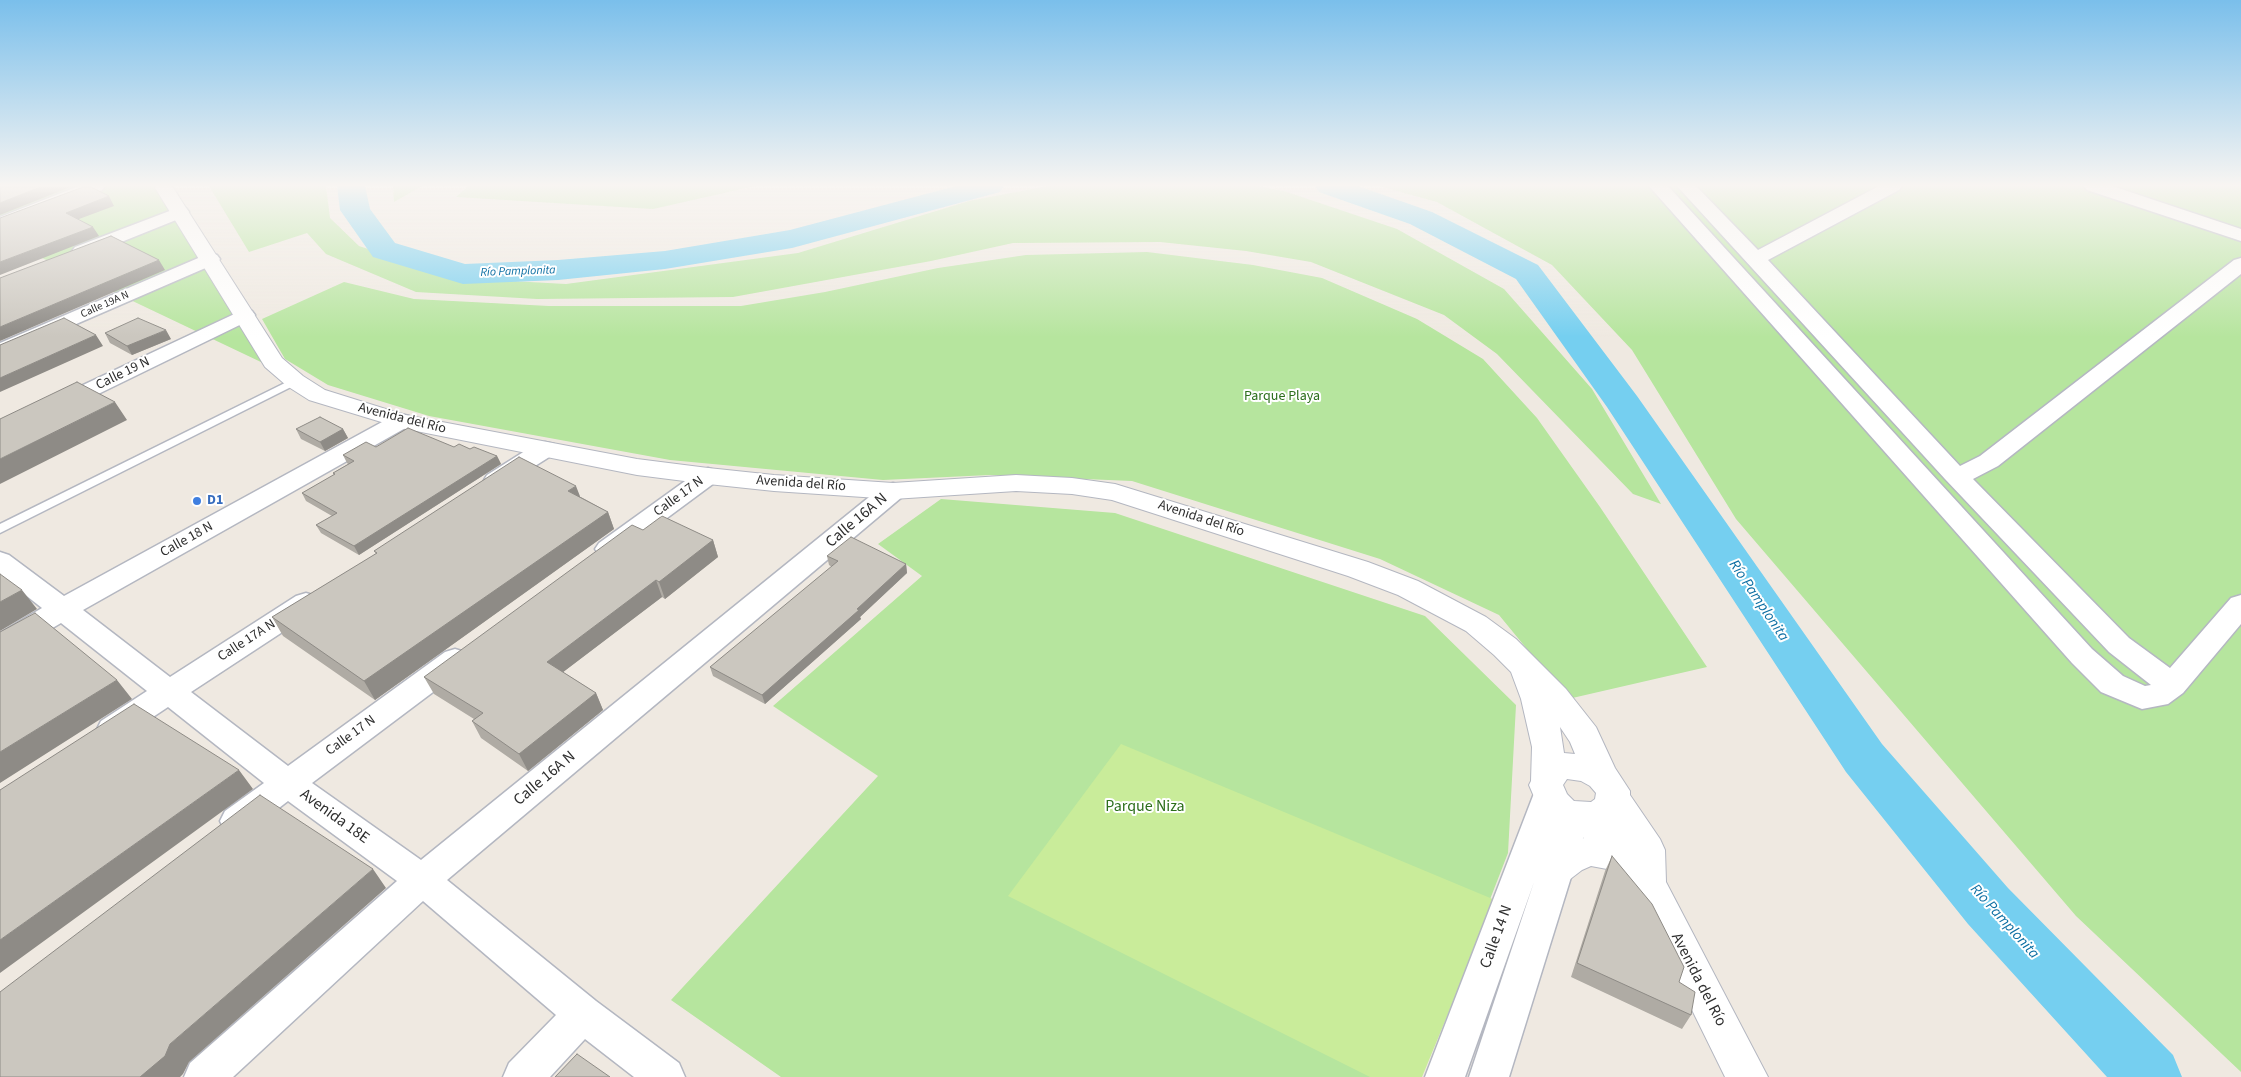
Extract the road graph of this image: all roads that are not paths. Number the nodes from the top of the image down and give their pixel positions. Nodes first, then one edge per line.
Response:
1 (119, 236) edge
2 (195, 236) edge
3 (1703, 236) edge
4 (1734, 236) edge
5 (1799, 236) edge
6 (64, 258) edge
7 (210, 259) junction
8 (1756, 259) junction
9 (2241, 264) edge
10 (245, 315) junction
11 (0, 352) edge
12 (295, 381) junction
13 (401, 422) junction
14 (0, 433) edge
15 (545, 449) junction
16 (1954, 474) junction
17 (708, 476) junction
18 (893, 491) junction
19 (478, 492) edge
20 (0, 530) edge
21 (0, 560) edge
22 (589, 563) edge
23 (328, 589) edge
24 (2241, 605) edge
25 (63, 608) junction
26 (478, 644) edge
27 (0, 646) edge
28 (1519, 660) junction
29 (2172, 685) junction
30 (170, 691) junction
31 (89, 744) edge
32 (287, 783) junction
33 (1608, 788) junction
34 (1556, 797) junction
35 (217, 836) edge
36 (1556, 869) junction
37 (422, 880) junction
38 (1648, 883) junction
39 (583, 1014) junction
40 (204, 1077) edge
41 (523, 1077) edge
42 (665, 1077) edge
43 (1445, 1077) edge
44 (1489, 1077) edge
45 (1747, 1077) edge

1 - 6 street
2 - 7 main road, Avenida del Río
3 - 29 street
4 - 8 street
5 - 8 street
7 - 10 main road, Avenida del Río
7 - 11 street, Calle 19A N
8 - 16 street
9 - 16 street
10 - 12 main road, Avenida del Río
10 - 14 street, Calle 19 N
12 - 13 main road, Avenida del Río
12 - 20 lane
13 - 15 main road, Avenida del Río
13 - 25 street, Calle 18 N
15 - 17 main road, Avenida del Río
15 - 19 street
16 - 29 street
17 - 18 main road, Avenida del Río
17 - 22 street, Calle 17 N
18 - 28 main road, Avenida del Río
18 - 37 street, Calle 16A N
21 - 25 street, Avenida 18E
23 - 30 street, Calle 17A N
24 - 29 street
25 - 27 street, Calle 18 N
25 - 30 street, Avenida 18E
26 - 32 street, Calle 17 N
28 - 33 main road, Avenida del Río
28 - 34 main road
30 - 31 street, Calle 17A N
30 - 32 street, Avenida 18E
32 - 35 street, Calle 17 N
32 - 37 street, Avenida 18E
33 - 34 main road
33 - 34 main road
33 - 38 main road, Avenida del Río
34 - 36 street
34 - 38 main road
34 - 43 street, Calle 14 N
36 - 38 main road
36 - 44 street
37 - 39 street, Avenida 18E
37 - 40 street, Calle 16A N
38 - 45 main road, Avenida del Río
39 - 41 street
39 - 42 street, Avenida 18E

